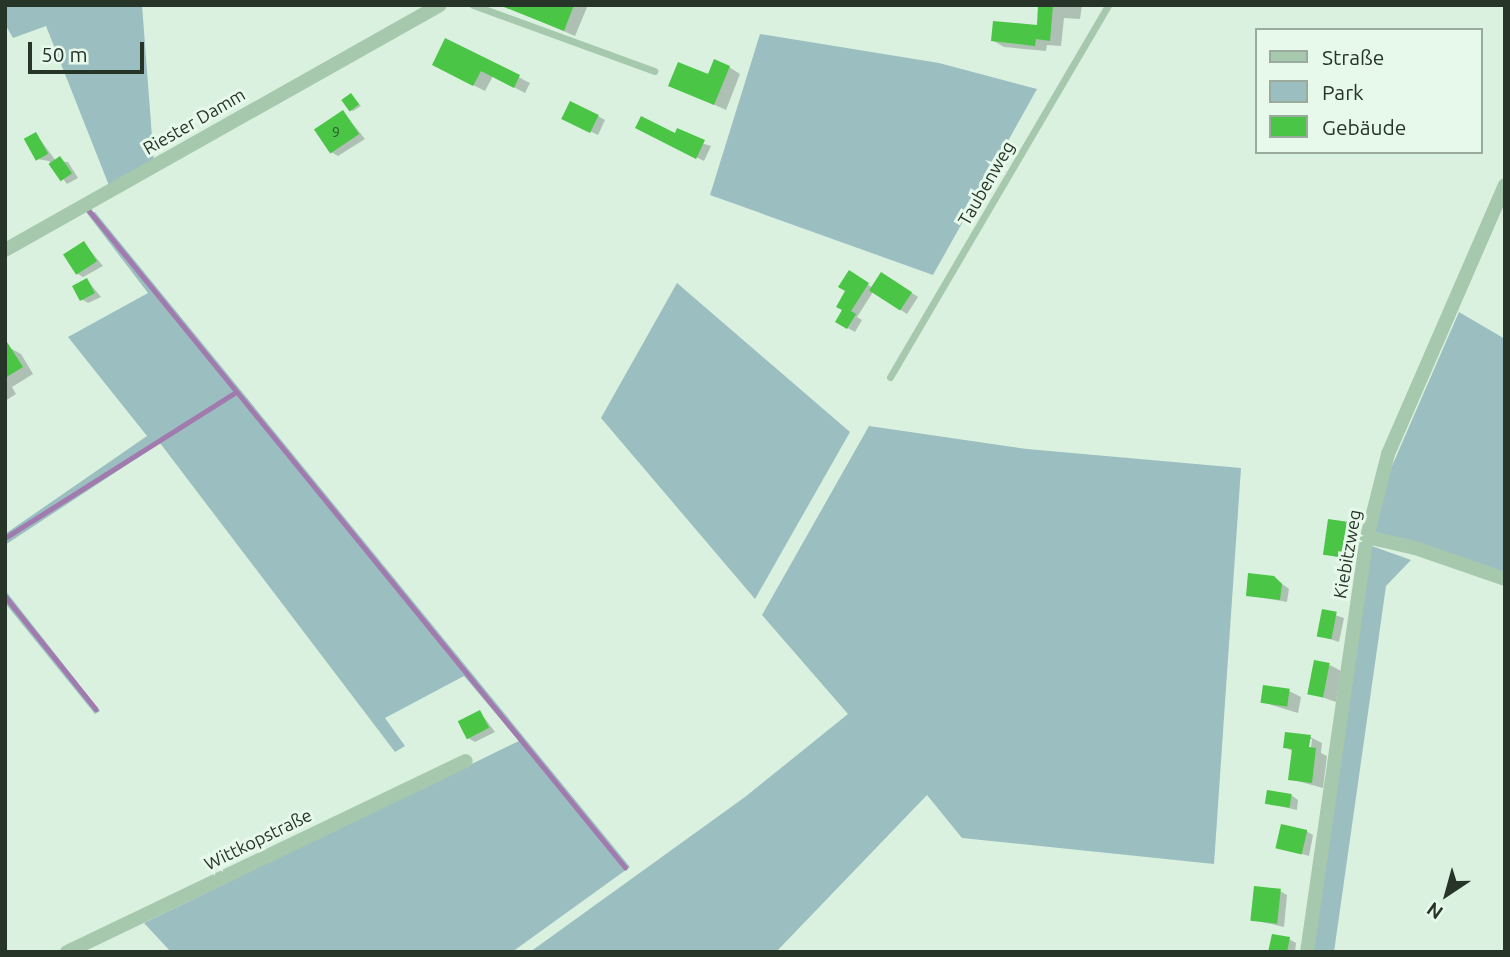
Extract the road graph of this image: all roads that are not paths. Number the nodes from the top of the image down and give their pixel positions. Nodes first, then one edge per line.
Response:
1 (440, 5) edge
2 (473, 5) edge
3 (1108, 5) edge
4 (654, 71) dead end
5 (1505, 184) edge
6 (5, 250) edge
7 (890, 377) dead end
8 (1367, 537) junction
9 (1505, 579) edge
10 (466, 761) dead end
11 (67, 952) edge
12 (1307, 952) edge

1 - 6 street, Riester Damm
2 - 4 lane
3 - 7 lane, Taubenweg
5 - 8 street, Kiebitzweg
8 - 9 street
8 - 12 street, Kiebitzweg
10 - 11 street, Wittkopstraße

